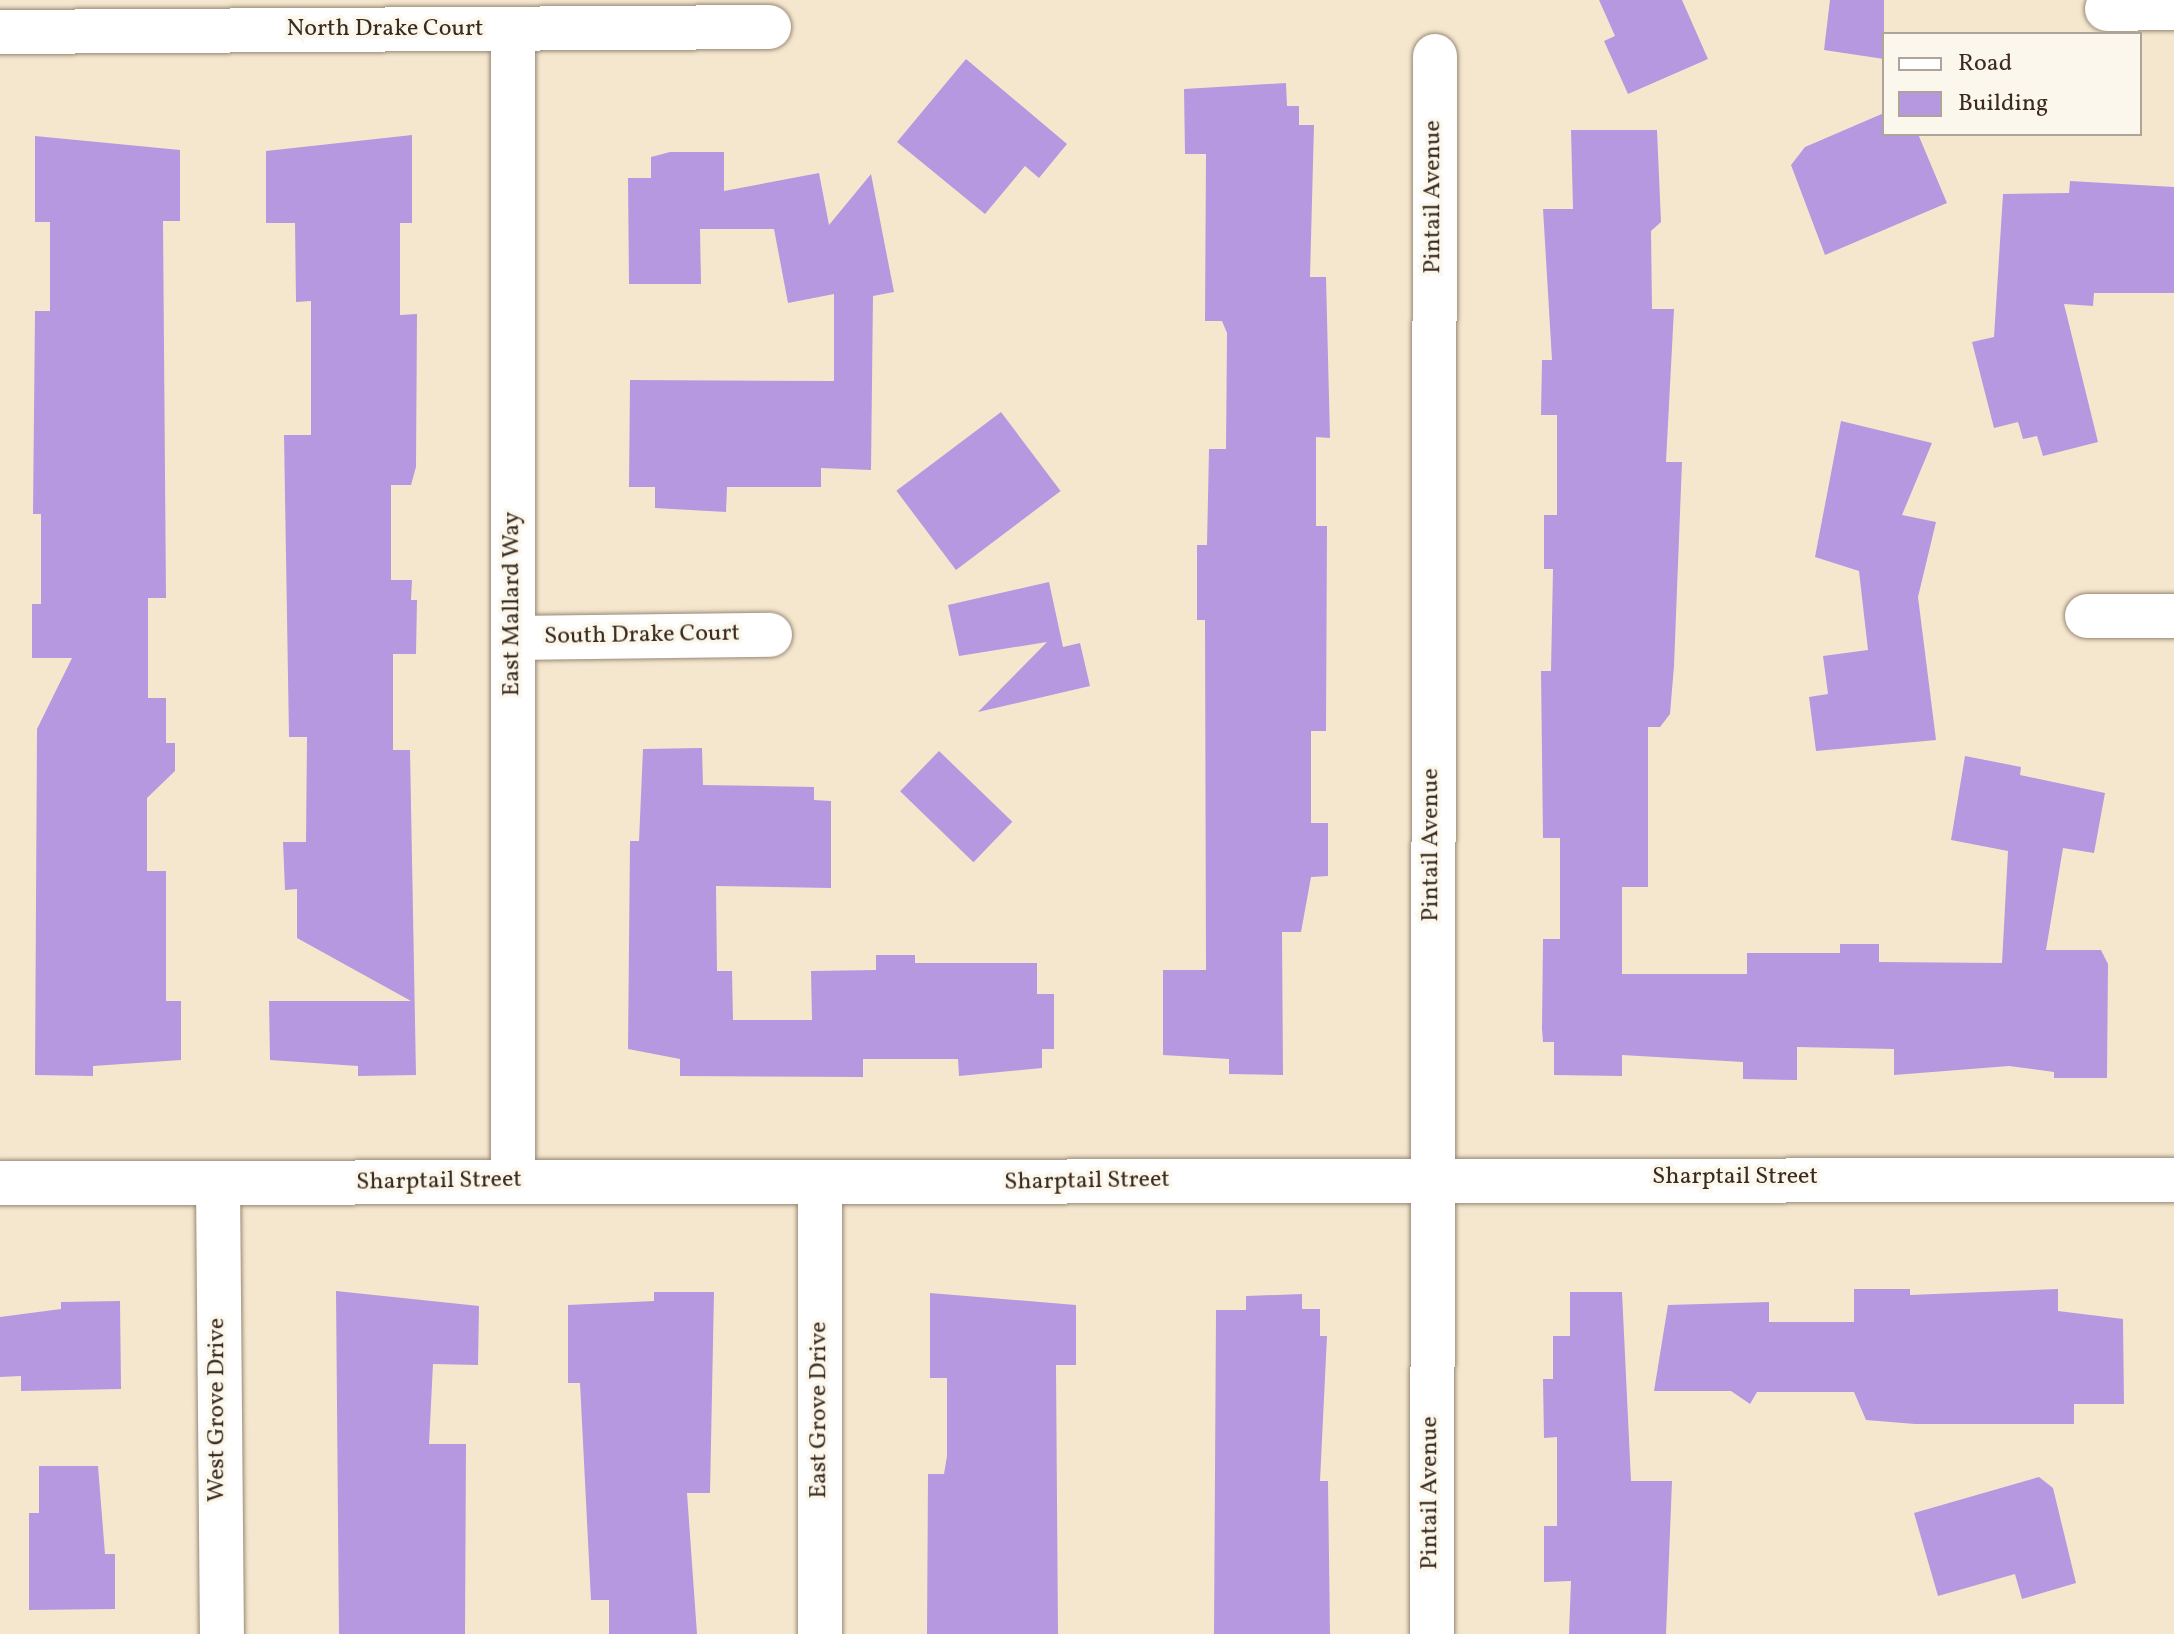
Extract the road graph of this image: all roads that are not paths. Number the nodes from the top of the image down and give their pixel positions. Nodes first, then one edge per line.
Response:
1 (2174, 8) edge
2 (2107, 9) dead end
3 (769, 27) dead end
4 (513, 29) junction
5 (0, 32) edge
6 (1435, 56) dead end
7 (2087, 616) dead end
8 (2174, 616) edge
9 (770, 635) dead end
10 (513, 638) junction
11 (1431, 1177) junction
12 (513, 1180) junction
13 (2174, 1180) edge
14 (0, 1183) edge
15 (218, 1185) junction
16 (820, 1185) junction
17 (222, 1634) edge
18 (820, 1634) edge
19 (1432, 1634) edge

1 - 2 street
3 - 4 street, North Drake Court
4 - 5 street, North Drake Court
4 - 10 street, East Mallard Way
6 - 11 street, Pintail Avenue
7 - 8 street
9 - 10 street, South Drake Court
10 - 12 street, East Mallard Way
11 - 13 street, Sharptail Street
11 - 16 street, Sharptail Street
11 - 19 street, Pintail Avenue
12 - 15 street, Sharptail Street
12 - 16 street, Sharptail Street
14 - 15 street, Sharptail Street
15 - 17 street, West Grove Drive
16 - 18 street, East Grove Drive

